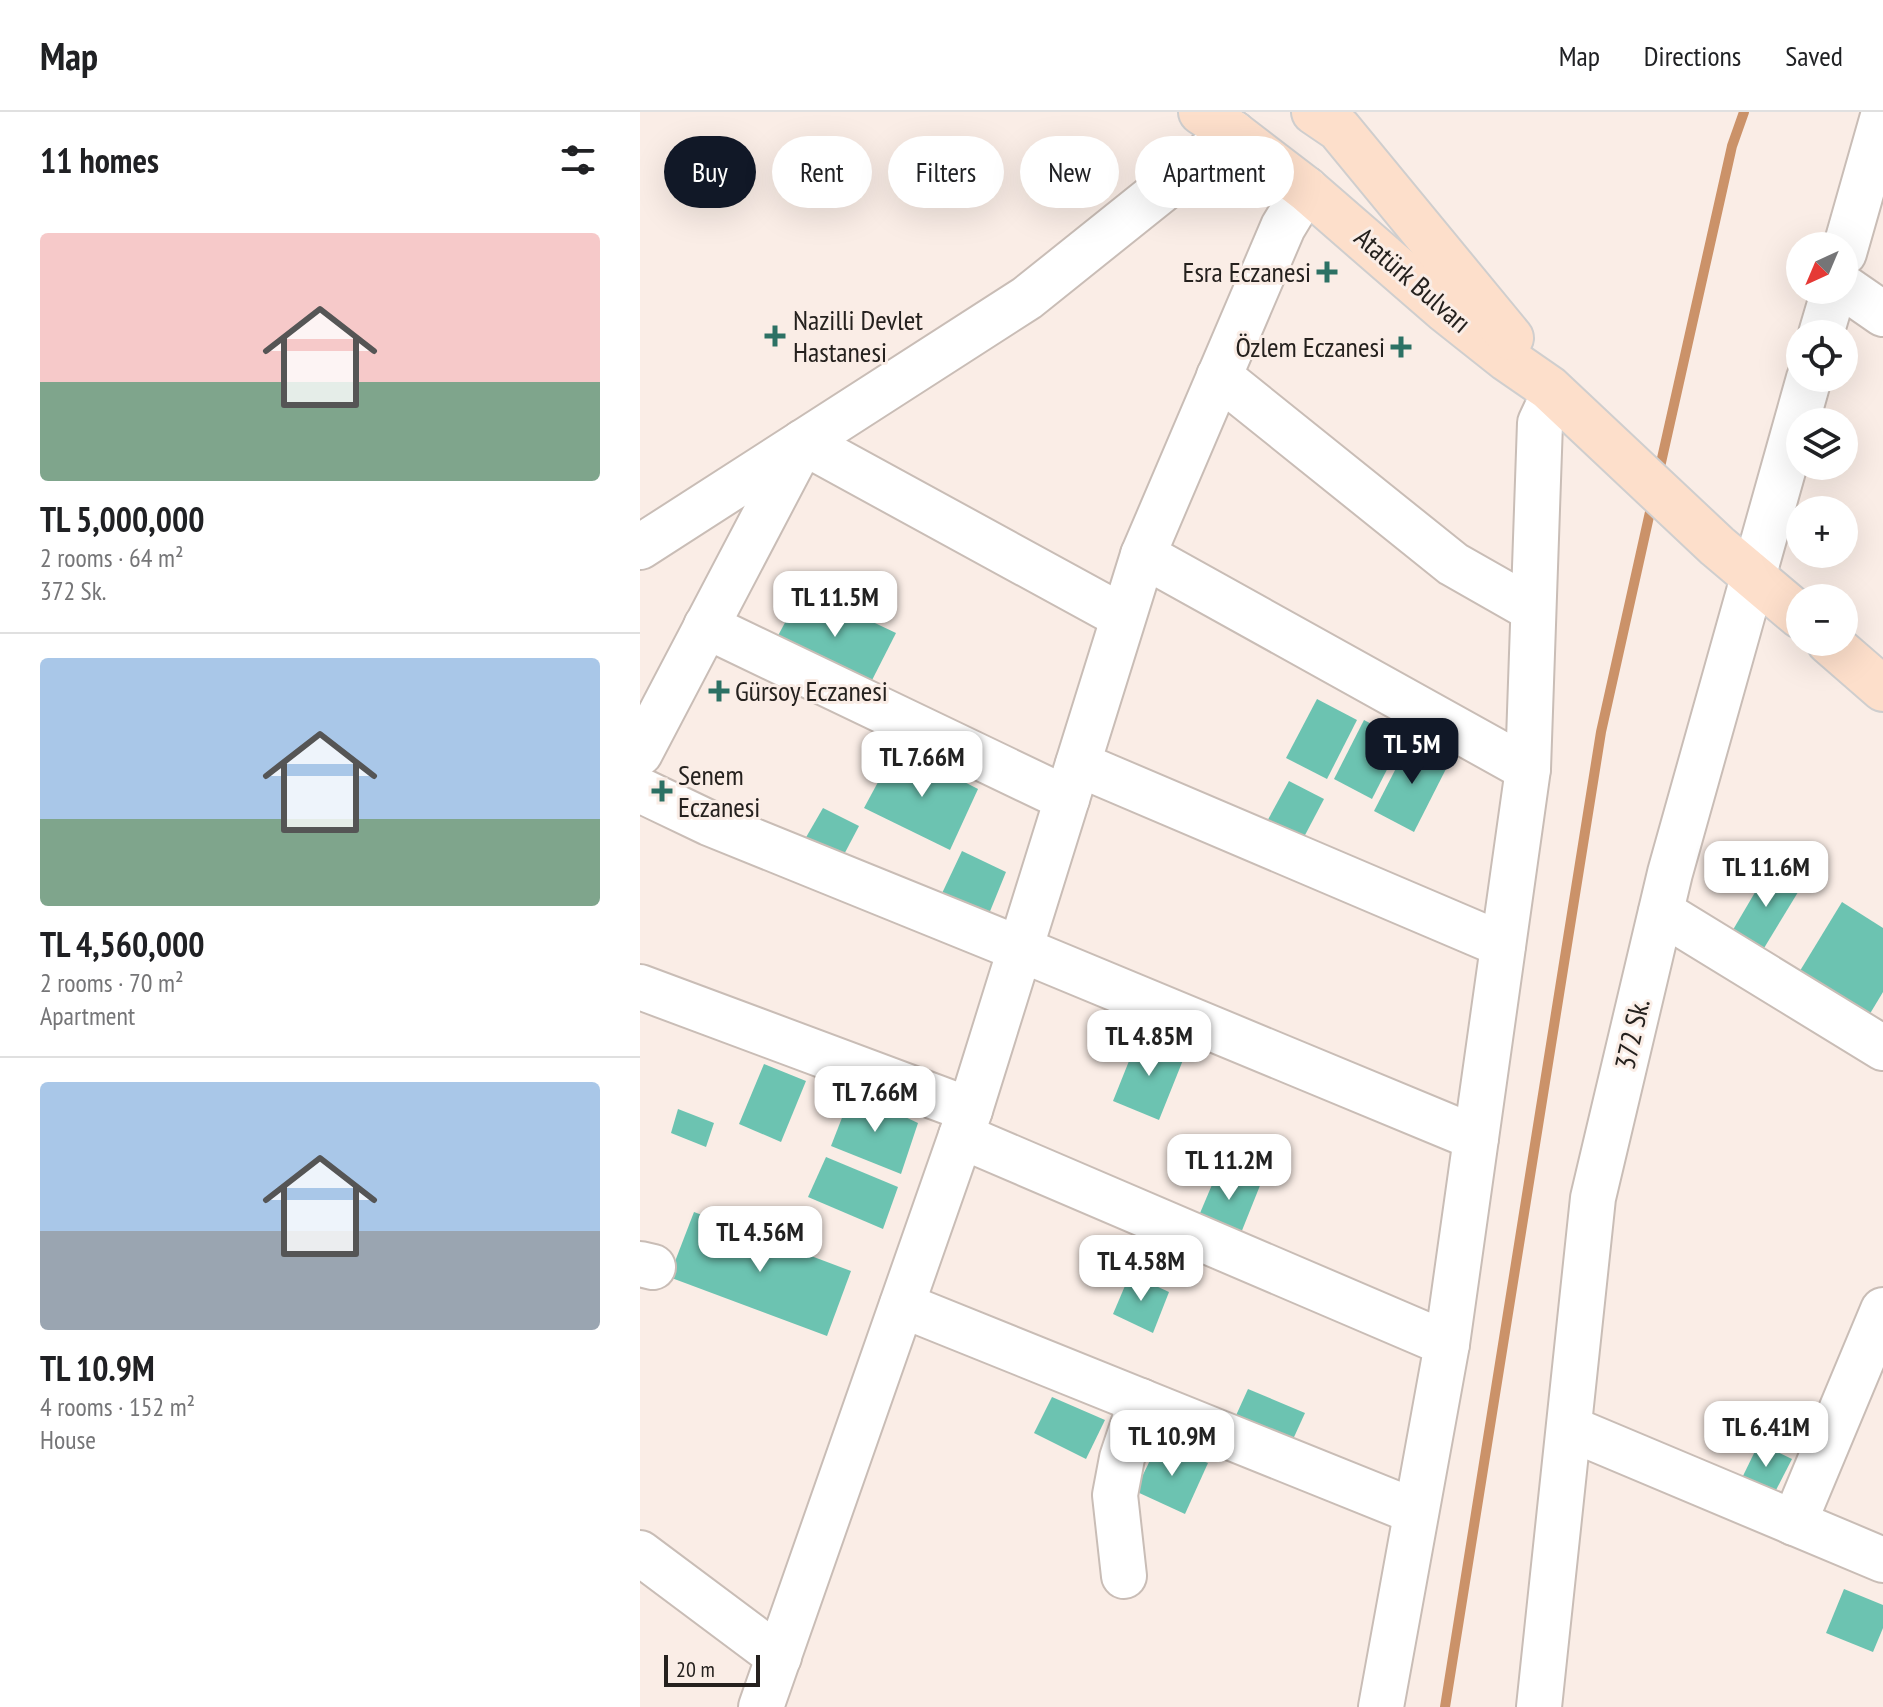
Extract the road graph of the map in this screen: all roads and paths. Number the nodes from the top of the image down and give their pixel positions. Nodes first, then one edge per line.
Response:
1 (1883, 116) edge
2 (1334, 118) edge
3 (1230, 119) edge
4 (1306, 189) junction
5 (1850, 232) edge
6 (1858, 297) edge
7 (1883, 314) edge
8 (1219, 376) junction
9 (1805, 392) edge
10 (1558, 397) junction
11 (803, 442) junction
12 (640, 547) edge
13 (1143, 555) junction
14 (1753, 575) junction
15 (1786, 604) edge
16 (1532, 609) junction
17 (1123, 617) junction
18 (706, 626) junction
19 (1845, 656) edge
20 (1883, 689) edge
21 (640, 753) edge
22 (1528, 769) junction
23 (1072, 781) junction
24 (640, 790) edge
25 (1661, 912) junction
26 (1503, 945) junction
27 (1020, 949) junction
28 (640, 987) edge
29 (1883, 1048) edge
30 (966, 1123) junction
31 (1476, 1138) junction
32 (902, 1305) junction
33 (1883, 1310) edge
34 (1447, 1344) junction
35 (1141, 1401) junction
36 (1569, 1428) junction
37 (1416, 1512) junction
38 (1794, 1523) junction
39 (640, 1553) edge
40 (1883, 1560) edge
41 (1124, 1576) dead end
42 (779, 1657) junction
43 (761, 1707) edge
44 (1381, 1707) edge
45 (1539, 1707) edge

1 - 5 street
2 - 4 main road
2 - 10 main road, Atatürk Bulvarı
3 - 4 main road, Atatürk Bulvarı
3 - 11 street
4 - 8 street
4 - 10 main road, Atatürk Bulvarı
6 - 7 street
8 - 13 street
8 - 16 street
9 - 14 street, 372 Sk.
10 - 14 main road
10 - 16 street
11 - 12 street
11 - 17 street
11 - 18 street
13 - 17 street
13 - 22 street
14 - 15 main road
14 - 25 street, 372 Sk.
16 - 22 street
17 - 23 street
18 - 21 street
18 - 23 street
19 - 20 main road
22 - 26 street
23 - 26 street
23 - 27 street
24 - 27 street
25 - 29 street
25 - 36 street, 372 Sk.
26 - 31 street
27 - 30 street
27 - 31 street
28 - 30 street
30 - 32 street
30 - 34 street
31 - 34 street
32 - 35 street
32 - 42 street
33 - 38 street
34 - 37 street
35 - 37 street
35 - 41 street
36 - 38 street
36 - 45 street, 372 Sk.
37 - 44 street
38 - 40 street
39 - 42 street
42 - 43 street

